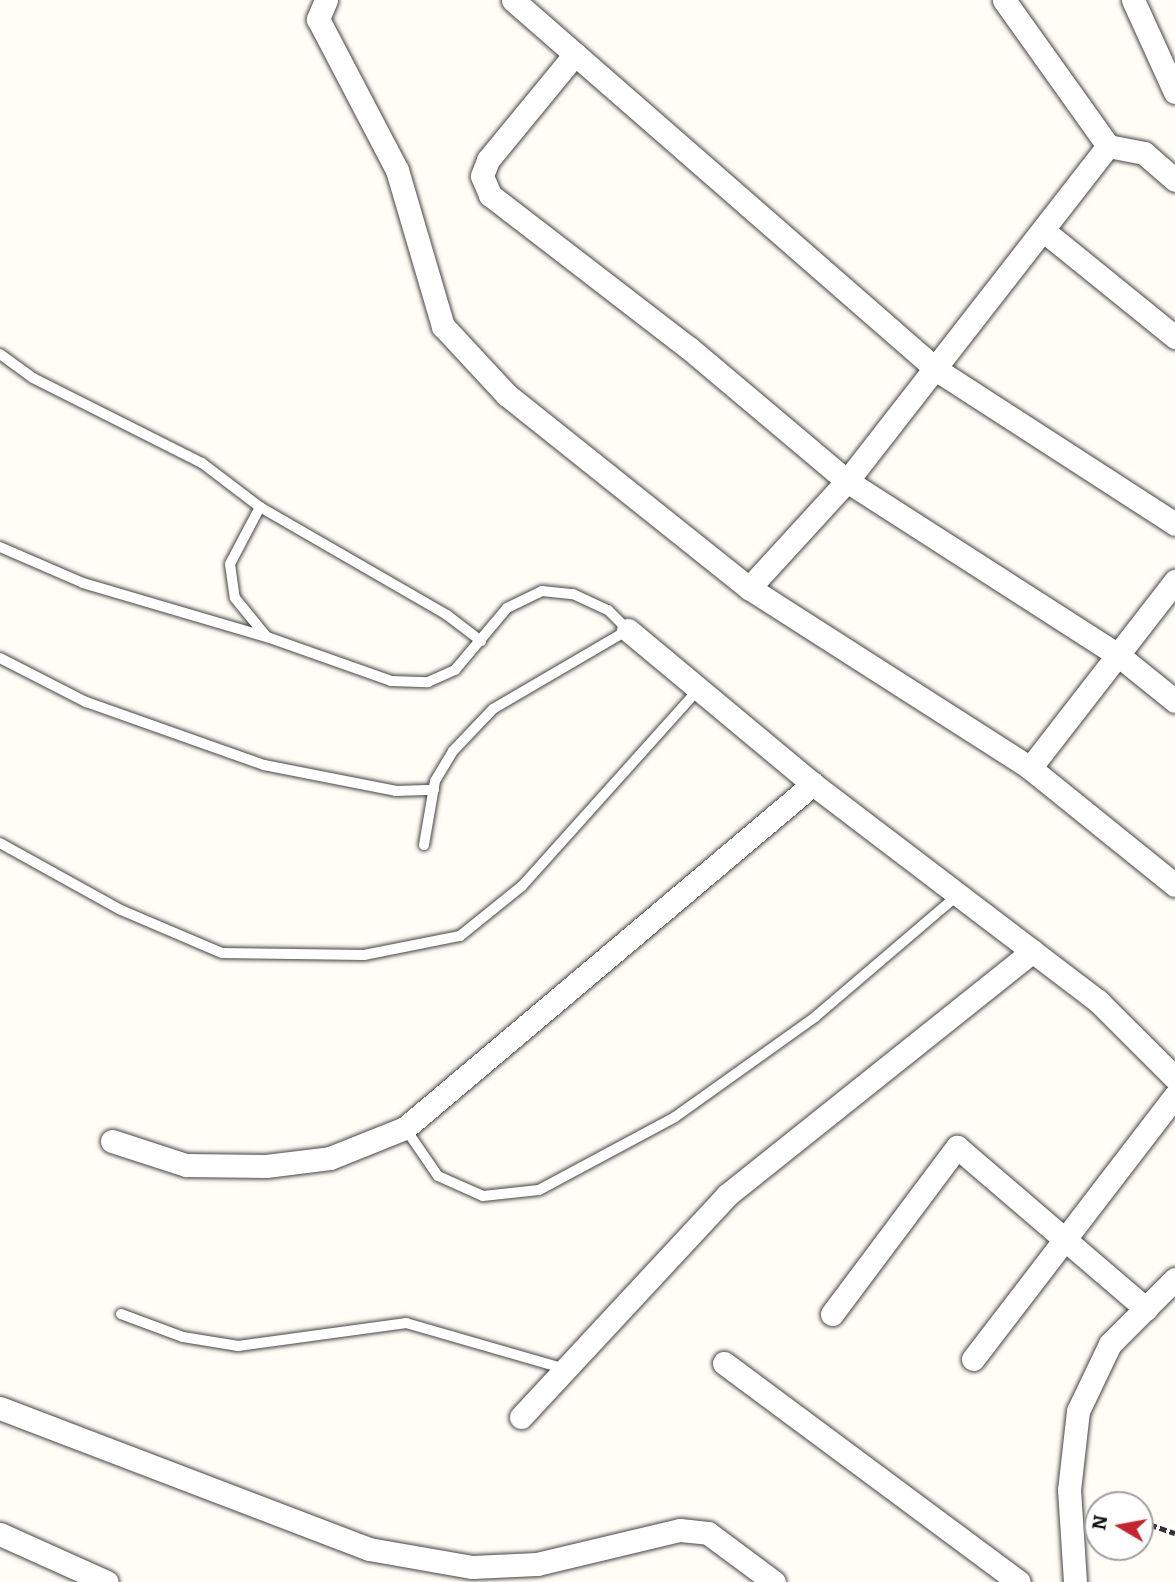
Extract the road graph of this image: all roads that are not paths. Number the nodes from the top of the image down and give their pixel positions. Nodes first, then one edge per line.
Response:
1 (326, 0) edge
2 (513, 0) edge
3 (1004, 0) edge
4 (1133, 0) edge
5 (575, 54) junction
6 (1175, 92) edge
7 (1108, 146) junction
8 (1175, 180) edge
9 (1044, 231) junction
10 (1175, 337) edge
11 (0, 354) edge
12 (937, 370) junction
13 (846, 481) junction
14 (260, 507) junction
15 (1175, 524) edge
16 (0, 547) edge
17 (1175, 581) edge
18 (749, 588) junction
19 (628, 630) junction
20 (267, 637) junction
21 (481, 641) junction
22 (1118, 655) junction
23 (0, 658) edge
24 (698, 690) junction
25 (1175, 701) edge
26 (1030, 768) junction
27 (813, 784) junction
28 (434, 790) junction
29 (0, 843) edge
30 (424, 845) dead end
31 (1175, 885) edge
32 (959, 894) junction
33 (1033, 951) junction
34 (1175, 1078) edge
35 (1175, 1096) edge
36 (405, 1128) junction
37 (112, 1141) dead end
38 (1067, 1236) junction
39 (1175, 1279) edge
40 (1146, 1308) junction
41 (121, 1314) dead end
42 (832, 1314) dead end
43 (973, 1359) dead end
44 (724, 1363) dead end
45 (565, 1369) junction
46 (0, 1408) edge
47 (521, 1417) dead end
48 (0, 1534) edge
49 (107, 1582) edge
50 (774, 1582) edge
51 (1019, 1582) edge
52 (1075, 1582) edge

1 - 18 street
2 - 5 street
3 - 7 street
4 - 6 street
5 - 12 street
5 - 13 street
7 - 8 street
7 - 9 street
9 - 10 street
9 - 12 street
11 - 14 lane
12 - 13 street
12 - 15 street
13 - 18 street
13 - 22 street
14 - 20 lane
14 - 21 lane
16 - 20 lane
17 - 22 street
18 - 26 street
19 - 21 lane
19 - 24 street
19 - 28 lane
20 - 21 lane
22 - 25 street
22 - 26 street
23 - 28 lane
24 - 27 street
24 - 29 lane
26 - 31 street
27 - 32 street
27 - 36 street
28 - 30 lane
32 - 33 street
32 - 36 lane
33 - 34 street
33 - 45 street
35 - 38 street
36 - 37 street
38 - 40 street
38 - 42 street
38 - 43 street
39 - 40 street
40 - 52 street
41 - 45 lane
44 - 51 street
45 - 47 street
46 - 50 street
48 - 49 street

